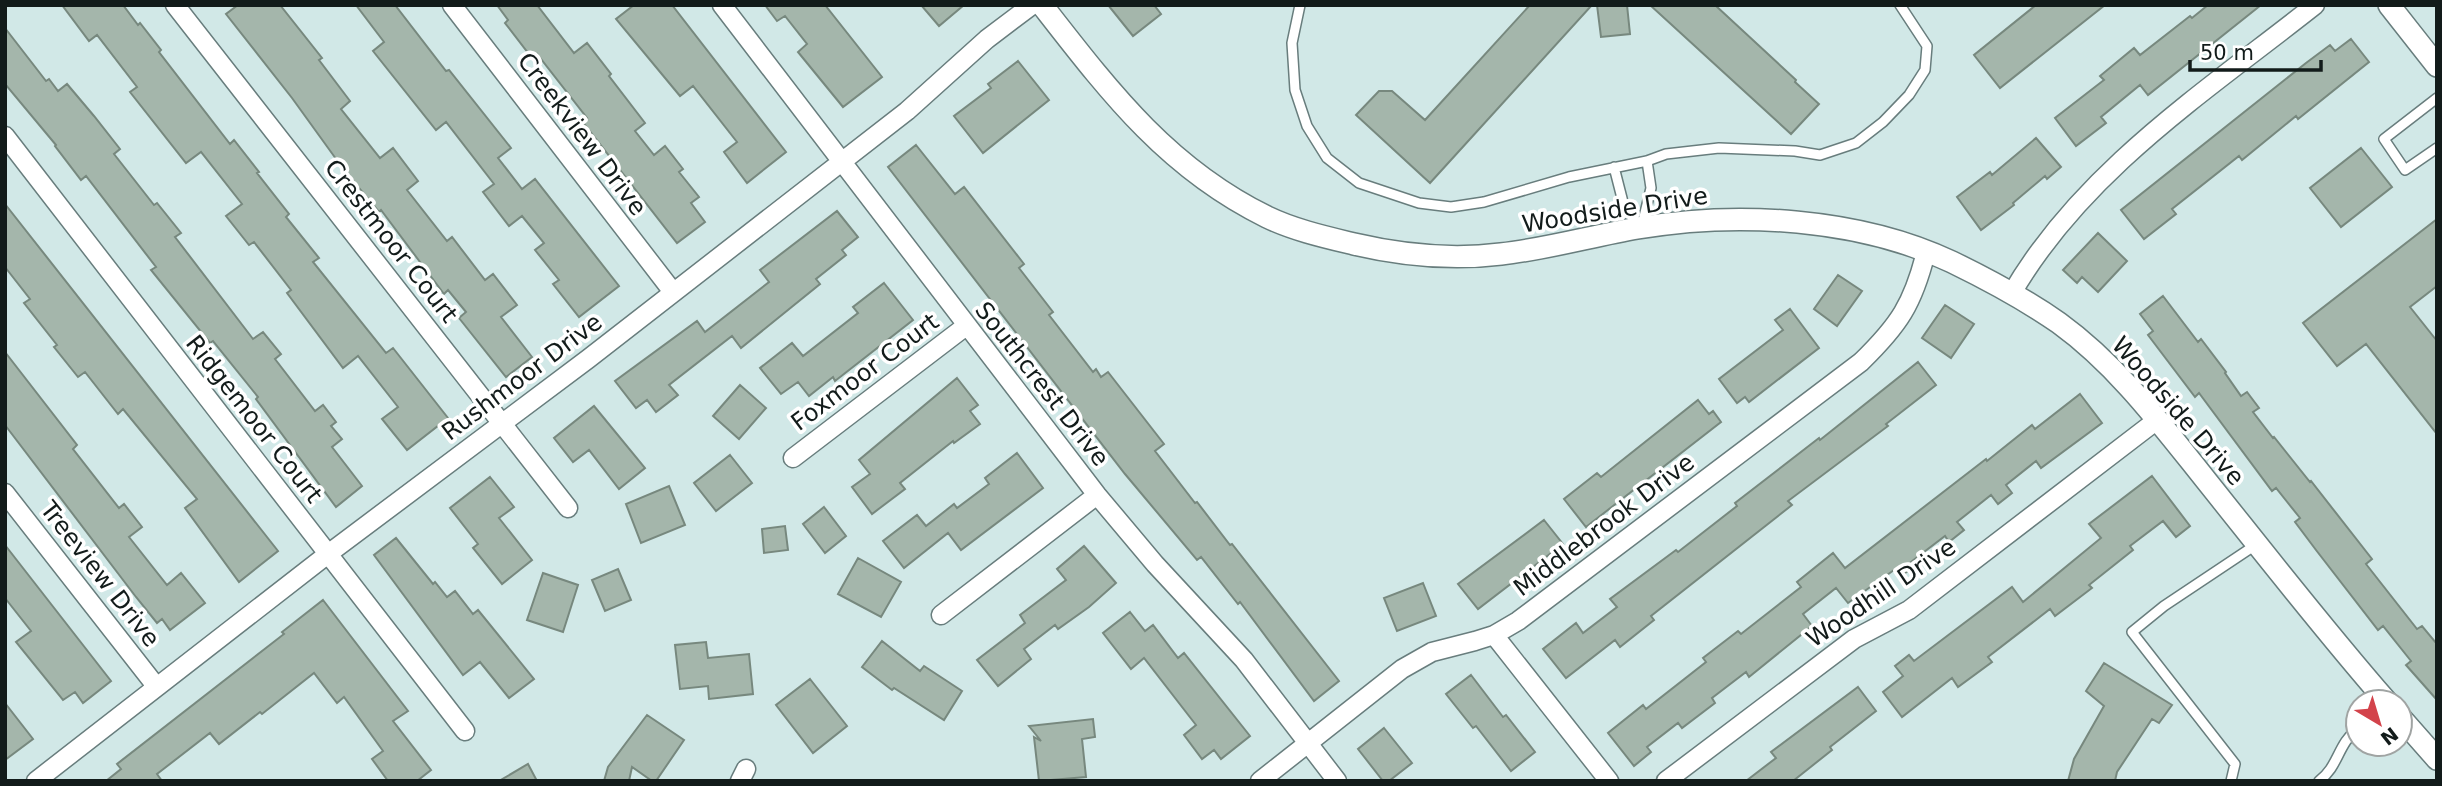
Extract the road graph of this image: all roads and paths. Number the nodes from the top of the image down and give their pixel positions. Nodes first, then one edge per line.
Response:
1 (175, 5) edge
2 (452, 5) edge
3 (722, 5) edge
4 (1032, 5) edge
5 (1042, 5) edge
6 (1300, 5) edge
7 (1900, 5) edge
8 (2315, 5) edge
9 (2397, 8) edge
10 (2437, 66) edge
11 (2437, 98) edge
12 (5, 136) edge
13 (2437, 148) edge
14 (842, 160) junction
15 (1647, 161) junction
16 (1614, 167) junction
17 (1641, 227) junction
18 (1926, 252) junction
19 (673, 292) junction
20 (2012, 293) junction
21 (966, 326) junction
22 (2157, 419) junction
23 (502, 422) junction
24 (793, 458) dead end
25 (5, 493) edge
26 (1097, 495) junction
27 (568, 508) dead end
28 (2258, 544) junction
29 (328, 554) junction
30 (941, 615) dead end
31 (1494, 635) junction
32 (156, 686) junction
33 (2376, 688) edge
34 (466, 731) dead end
35 (2414, 733) edge
36 (2344, 742) edge
37 (1308, 743) junction
38 (2437, 759) edge
39 (36, 781) edge
40 (1260, 781) edge
41 (1337, 781) edge
42 (1609, 781) edge
43 (1666, 781) edge
44 (2231, 781) edge
45 (2319, 781) edge

1 - 23 street, Crestmoor Court
2 - 19 street, Creekview Drive
3 - 14 street, Southcrest Drive
4 - 14 street, Rushmoor Drive
5 - 17 street, Woodside Drive
6 - 16 lane
7 - 15 lane
8 - 20 street
9 - 10 street
11 - 13 lane
12 - 29 street, Ridgemoor Court
14 - 19 street, Rushmoor Drive
14 - 21 street, Southcrest Drive
15 - 16 lane
15 - 17 lane
16 - 17 lane
17 - 18 street, Woodside Drive
18 - 20 street, Woodside Drive
18 - 31 street, Middlebrook Drive
19 - 23 street, Rushmoor Drive
20 - 22 street, Woodside Drive
21 - 24 street, Foxmoor Court
21 - 26 street, Southcrest Drive
22 - 28 street, Woodside Drive
22 - 43 street, Woodhill Drive
23 - 27 street, Crestmoor Court
23 - 29 street, Rushmoor Drive
25 - 32 street, Treeview Drive
26 - 30 street
26 - 37 street, Southcrest Drive
28 - 33 street, Woodside Drive
28 - 44 lane
29 - 32 street, Rushmoor Drive
29 - 34 street, Ridgemoor Court
31 - 37 street, Middlebrook Drive
31 - 42 street
32 - 39 street, Rushmoor Drive
35 - 38 street
36 - 45 lane
37 - 40 street, Middlebrook Drive
37 - 41 street, Southcrest Drive

